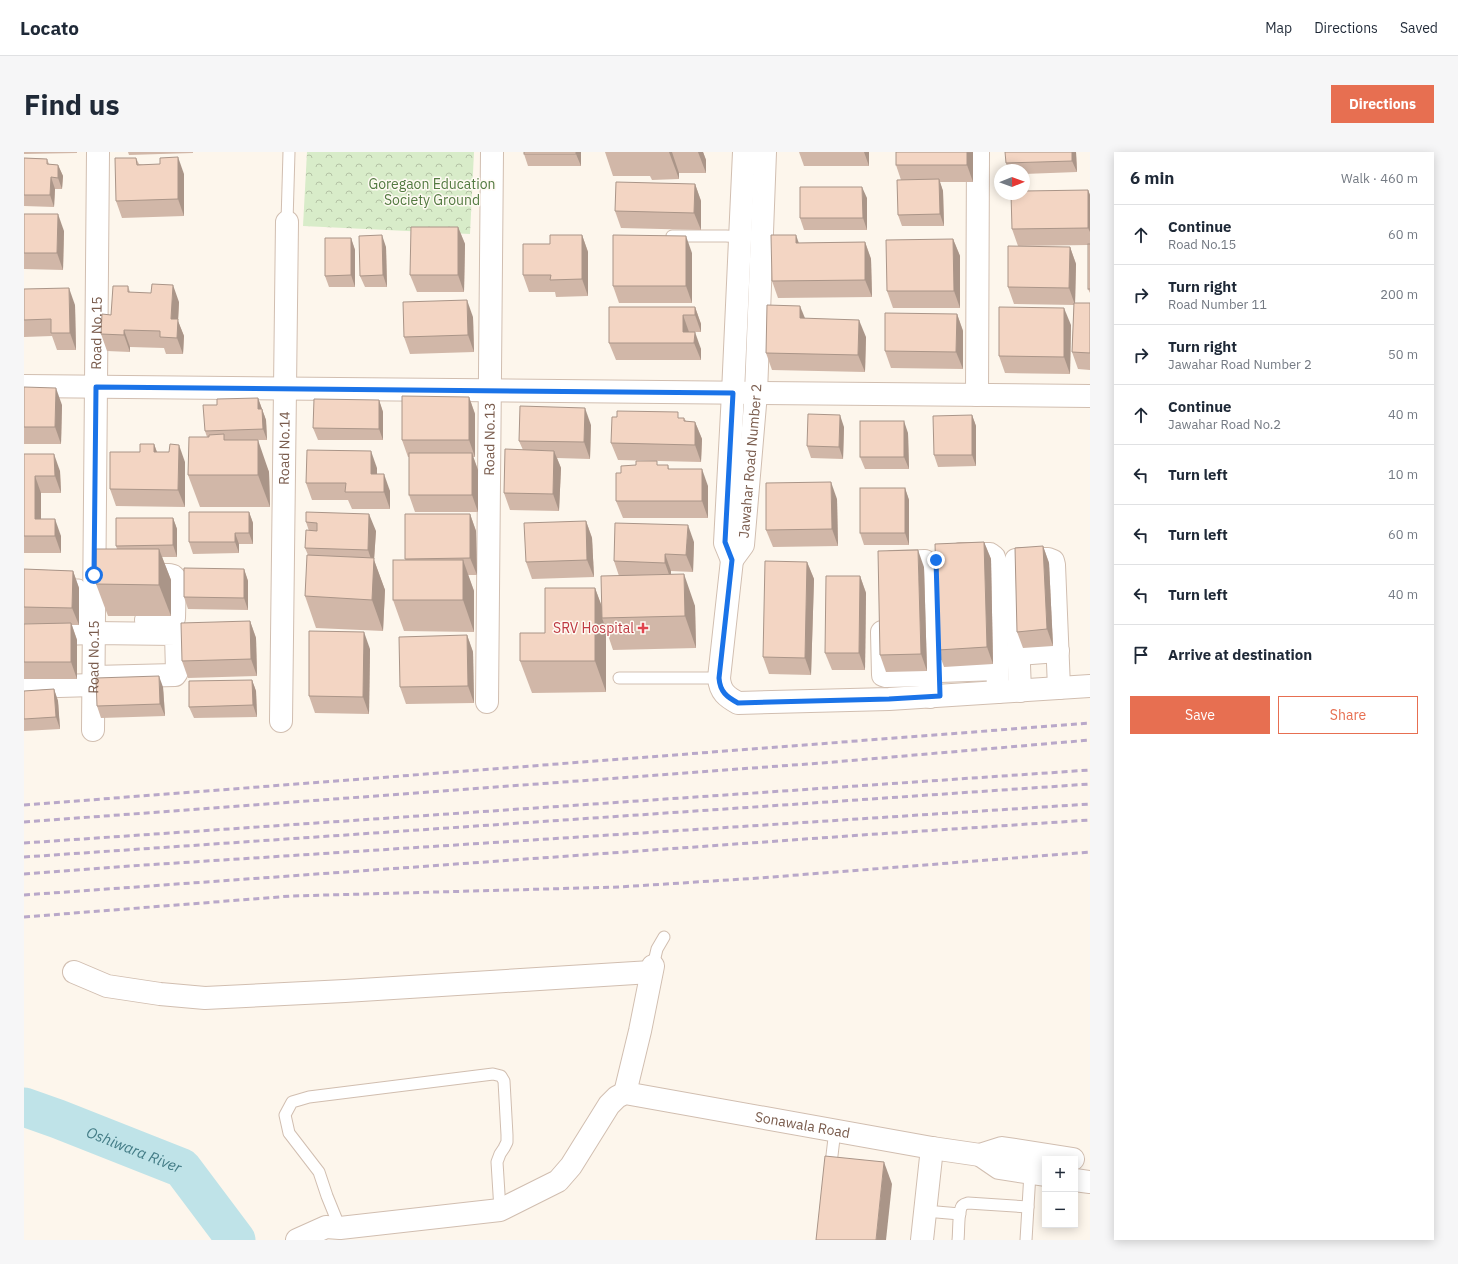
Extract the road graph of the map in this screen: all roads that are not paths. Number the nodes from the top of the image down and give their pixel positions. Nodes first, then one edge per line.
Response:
1 (98, 152) edge
2 (289, 152) edge
3 (492, 152) edge
4 (744, 152) edge
5 (765, 152) edge
6 (978, 152) edge
7 (287, 222) joint
8 (661, 236) edge
9 (741, 237) junction
10 (24, 386) edge
11 (96, 387) junction
12 (285, 389) junction
13 (490, 391) junction
14 (733, 393) junction
15 (756, 393) junction
16 (977, 395) junction
17 (1090, 396) edge
18 (732, 560) junction
19 (108, 575) junction
20 (880, 580) edge
21 (55, 585) edge
22 (881, 611) edge
23 (93, 622) junction
24 (24, 626) edge
25 (24, 635) edge
26 (1058, 651) junction
27 (1018, 654) junction
28 (997, 669) junction
29 (935, 673) junction
30 (889, 676) junction
31 (619, 678) dead end
32 (93, 681) junction
33 (720, 683) junction
34 (1090, 686) edge
35 (24, 687) edge
36 (1059, 688) junction
37 (1020, 691) junction
38 (998, 692) junction
39 (936, 697) junction
40 (889, 699) junction
41 (487, 702) dead end
42 (281, 721) dead end
43 (93, 730) dead end
44 (664, 937) dead end
45 (652, 969) junction
46 (74, 972) dead end
47 (625, 1093) junction
48 (835, 1130) junction
49 (932, 1148) junction
50 (980, 1155) junction
51 (1054, 1156) edge
52 (1078, 1160) edge
53 (1090, 1162) edge
54 (1038, 1174) edge
55 (829, 1180) edge
56 (1078, 1180) edge
57 (1090, 1182) edge
58 (1028, 1207) junction
59 (500, 1210) junction
60 (925, 1211) junction
61 (960, 1214) junction
62 (332, 1234) edge
63 (297, 1240) edge
64 (922, 1240) edge
65 (958, 1240) edge
66 (1026, 1240) edge

1 - 11 street, Road No.15
2 - 7 lane, Road No.14
3 - 13 street, Road No.13
4 - 9 street, Jawahar Road Number 2
5 - 15 street, Jawahar Road Number 2
6 - 16 street
7 - 12 street, Road No.14
8 - 9 lane
9 - 14 street, Jawahar Road Number 2
10 - 11 street
11 - 12 street
11 - 19 street, Road No.15
12 - 13 street
12 - 42 street, Road No.14
13 - 14 street
13 - 41 street, Road No.13
14 - 15 street
14 - 18 street, Jawahar Road Number 2
15 - 16 street
15 - 18 street, Jawahar Road Number 2
16 - 17 street
18 - 33 street
19 - 23 street, Road No.15
19 - 23 street
20 - 29 street
21 - 23 lane
22 - 30 street
23 - 24 lane
23 - 25 street
23 - 32 street, Road No.15
23 - 32 street
26 - 27 street
26 - 27 street
26 - 36 street
27 - 37 street
28 - 29 street
28 - 29 street
28 - 38 street
29 - 30 street
29 - 39 street
30 - 40 street
31 - 33 lane
32 - 35 street
32 - 43 street, Road No.15
33 - 40 street
34 - 36 street
36 - 37 street
37 - 38 street
38 - 39 street
39 - 40 street
44 - 45 lane
45 - 46 street
45 - 47 street
47 - 48 street, Sonawala Road
47 - 59 street
48 - 49 street, Sonawala Road
48 - 55 lane
49 - 50 street, Sonawala Road
49 - 60 street
50 - 51 street, Sonawala Road
50 - 54 street, Sonawala Road
52 - 53 street, Sonawala Road
54 - 58 lane
56 - 57 street
58 - 61 lane
58 - 66 lane
59 - 62 street
59 - 62 lane
60 - 61 lane
60 - 64 street
61 - 65 lane
62 - 63 street

